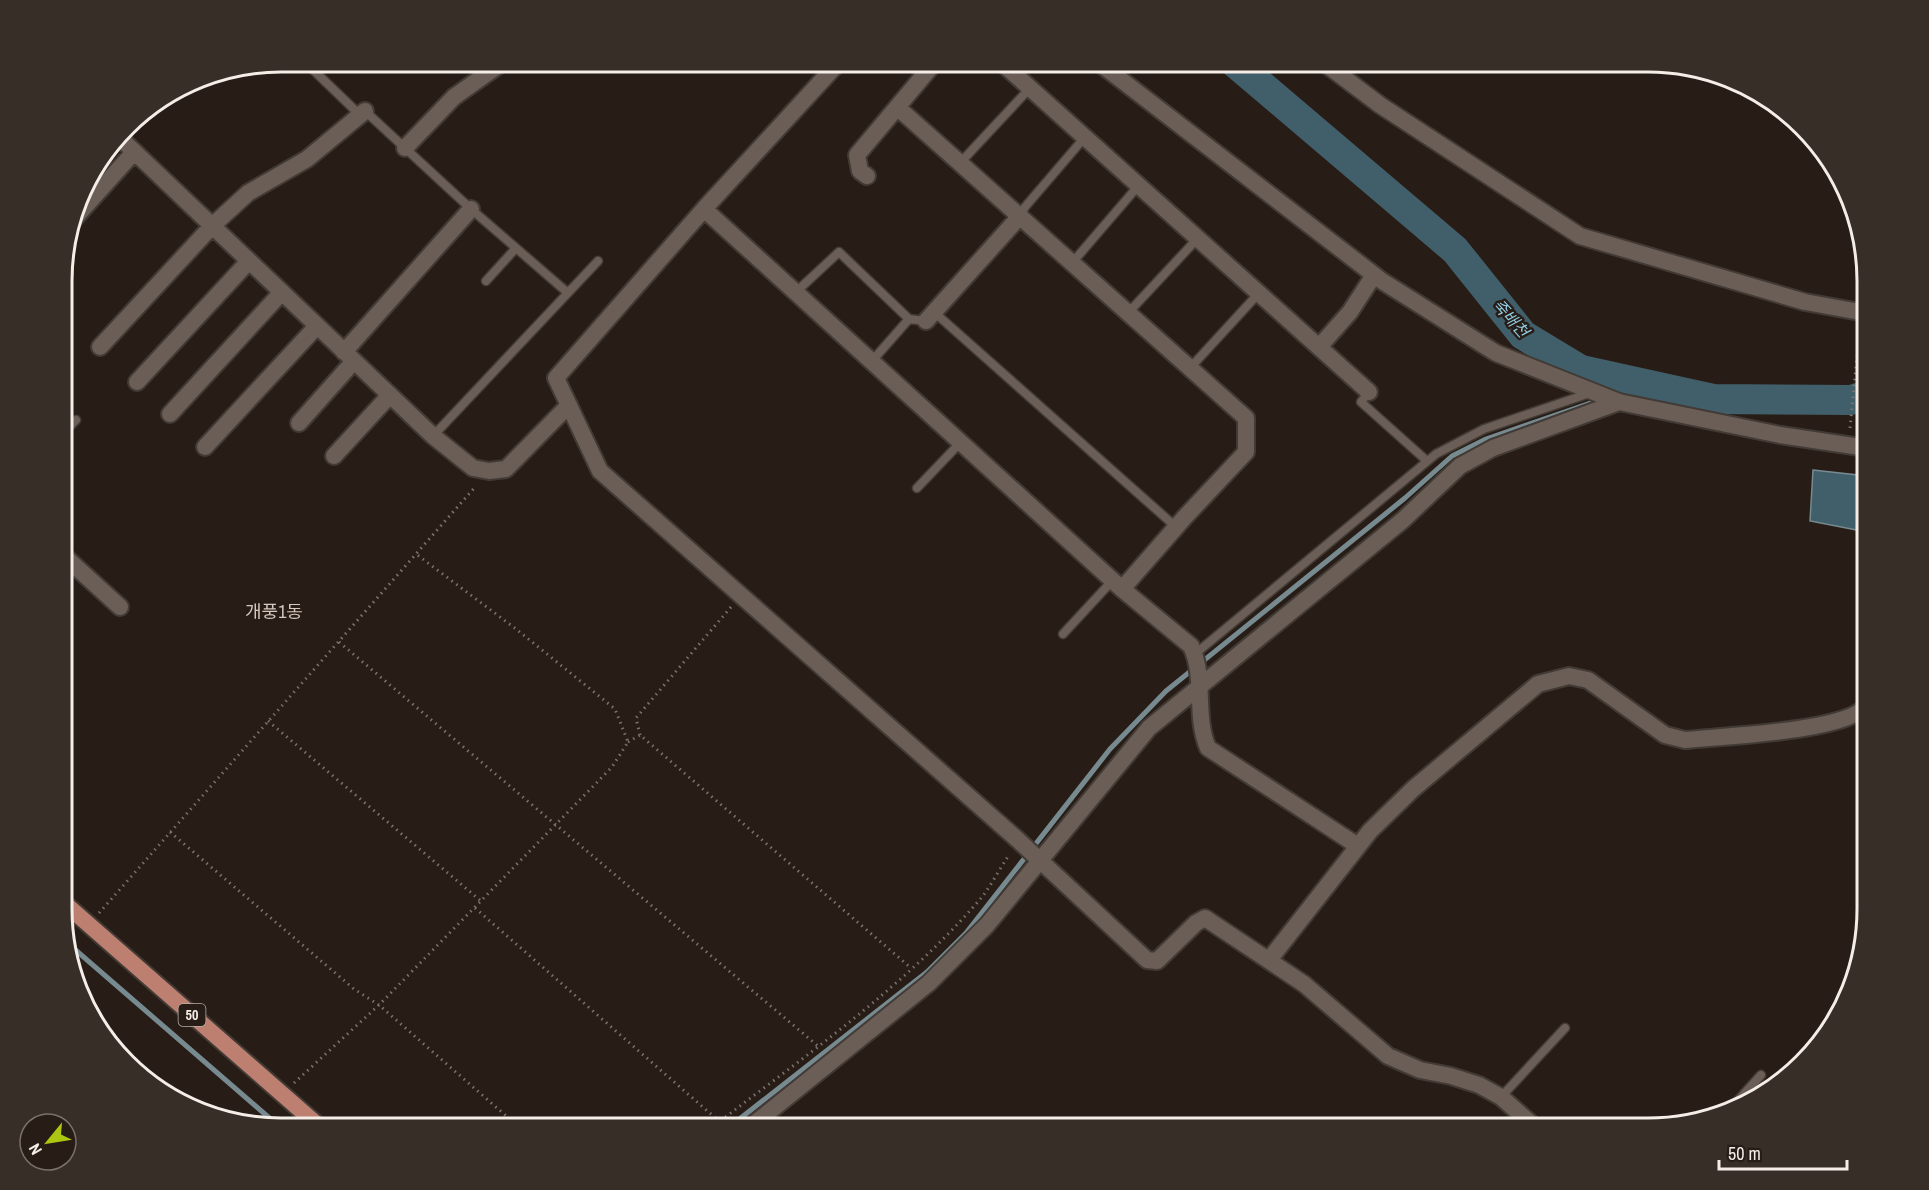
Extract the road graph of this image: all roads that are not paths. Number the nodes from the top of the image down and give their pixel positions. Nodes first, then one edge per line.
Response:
1 (316, 72) edge
2 (489, 72) edge
3 (830, 72) edge
4 (927, 72) edge
5 (1012, 72) edge
6 (1111, 72) edge
7 (1336, 72) edge
8 (1030, 88) junction
9 (897, 107) junction
10 (363, 113) junction
11 (1085, 137) junction
12 (125, 143) edge
13 (405, 148) junction
14 (134, 152) junction
15 (960, 163) junction
16 (867, 176) dead end
17 (1139, 185) junction
18 (86, 207) edge
19 (471, 209) junction
20 (704, 209) junction
21 (1020, 216) junction
22 (212, 226) junction
23 (1198, 238) junction
24 (516, 248) junction
25 (249, 261) junction
26 (598, 261) dead end
27 (1072, 263) junction
28 (1374, 274) junction
29 (486, 281) dead end
30 (282, 292) junction
31 (796, 292) junction
32 (568, 293) junction
33 (1259, 293) junction
34 (1857, 311) edge
35 (1128, 313) junction
36 (923, 317) junction
37 (316, 326) junction
38 (100, 347) dead end
39 (1319, 347) junction
40 (349, 357) junction
41 (872, 361) junction
42 (1190, 368) junction
43 (137, 382) dead end
44 (1369, 392) joint
45 (1592, 392) junction
46 (390, 395) junction
47 (1618, 402) junction
48 (569, 405) junction
49 (170, 414) dead end
50 (76, 420) dead end
51 (298, 423) dead end
52 (72, 424) edge
53 (433, 436) junction
54 (961, 442) junction
55 (205, 447) dead end
56 (1857, 447) edge
57 (334, 456) dead end
58 (1427, 461) junction
59 (917, 488) dead end
60 (1176, 527) junction
61 (72, 563) edge
62 (1118, 585) junction
63 (120, 607) dead end
64 (1063, 634) dead end
65 (1195, 654) junction
66 (1200, 686) junction
67 (1857, 713) edge
68 (1358, 846) junction
69 (1038, 861) junction
70 (72, 910) edge
71 (1269, 960) junction
72 (1565, 1028) dead end
73 (1761, 1075) dead end
74 (1744, 1094) edge
75 (1502, 1096) junction
76 (309, 1118) edge
77 (761, 1118) edge
78 (1525, 1118) edge

1 - 10 lane
2 - 13 street
3 - 20 street
4 - 9 street
5 - 8 street
6 - 28 street
7 - 34 street
8 - 11 street
8 - 15 lane
9 - 15 street
9 - 16 street
10 - 13 lane
10 - 22 street
11 - 17 street
11 - 21 lane
12 - 14 street
13 - 19 lane
14 - 18 street
14 - 22 street
15 - 21 street
17 - 23 street
17 - 27 lane
19 - 24 lane
19 - 40 street
20 - 31 street
20 - 48 street
21 - 27 street
21 - 36 street
22 - 25 street
22 - 38 street
23 - 33 street
23 - 35 lane
24 - 29 lane
24 - 32 lane
25 - 30 street
25 - 43 street
26 - 32 lane
27 - 35 street
28 - 39 street
28 - 45 street
30 - 37 street
30 - 49 street
31 - 36 lane
31 - 41 street
32 - 53 lane
33 - 39 street
33 - 42 lane
35 - 42 street
36 - 41 lane
36 - 60 lane
37 - 40 street
37 - 55 street
39 - 44 street
40 - 46 street
40 - 51 street
41 - 54 street
42 - 60 street
44 - 58 lane
45 - 47 street
45 - 58 lane
46 - 53 street
46 - 57 street
47 - 56 street
47 - 66 street
48 - 53 street
48 - 69 street
50 - 52 lane
54 - 59 lane
54 - 62 street
58 - 65 lane
60 - 62 street
61 - 63 street
62 - 64 lane
62 - 65 street
65 - 66 street
66 - 68 street
66 - 69 street
67 - 68 street
68 - 71 street
69 - 71 street
69 - 77 street
70 - 76 main road, 50
71 - 75 street
72 - 75 lane
73 - 74 lane
75 - 78 street

